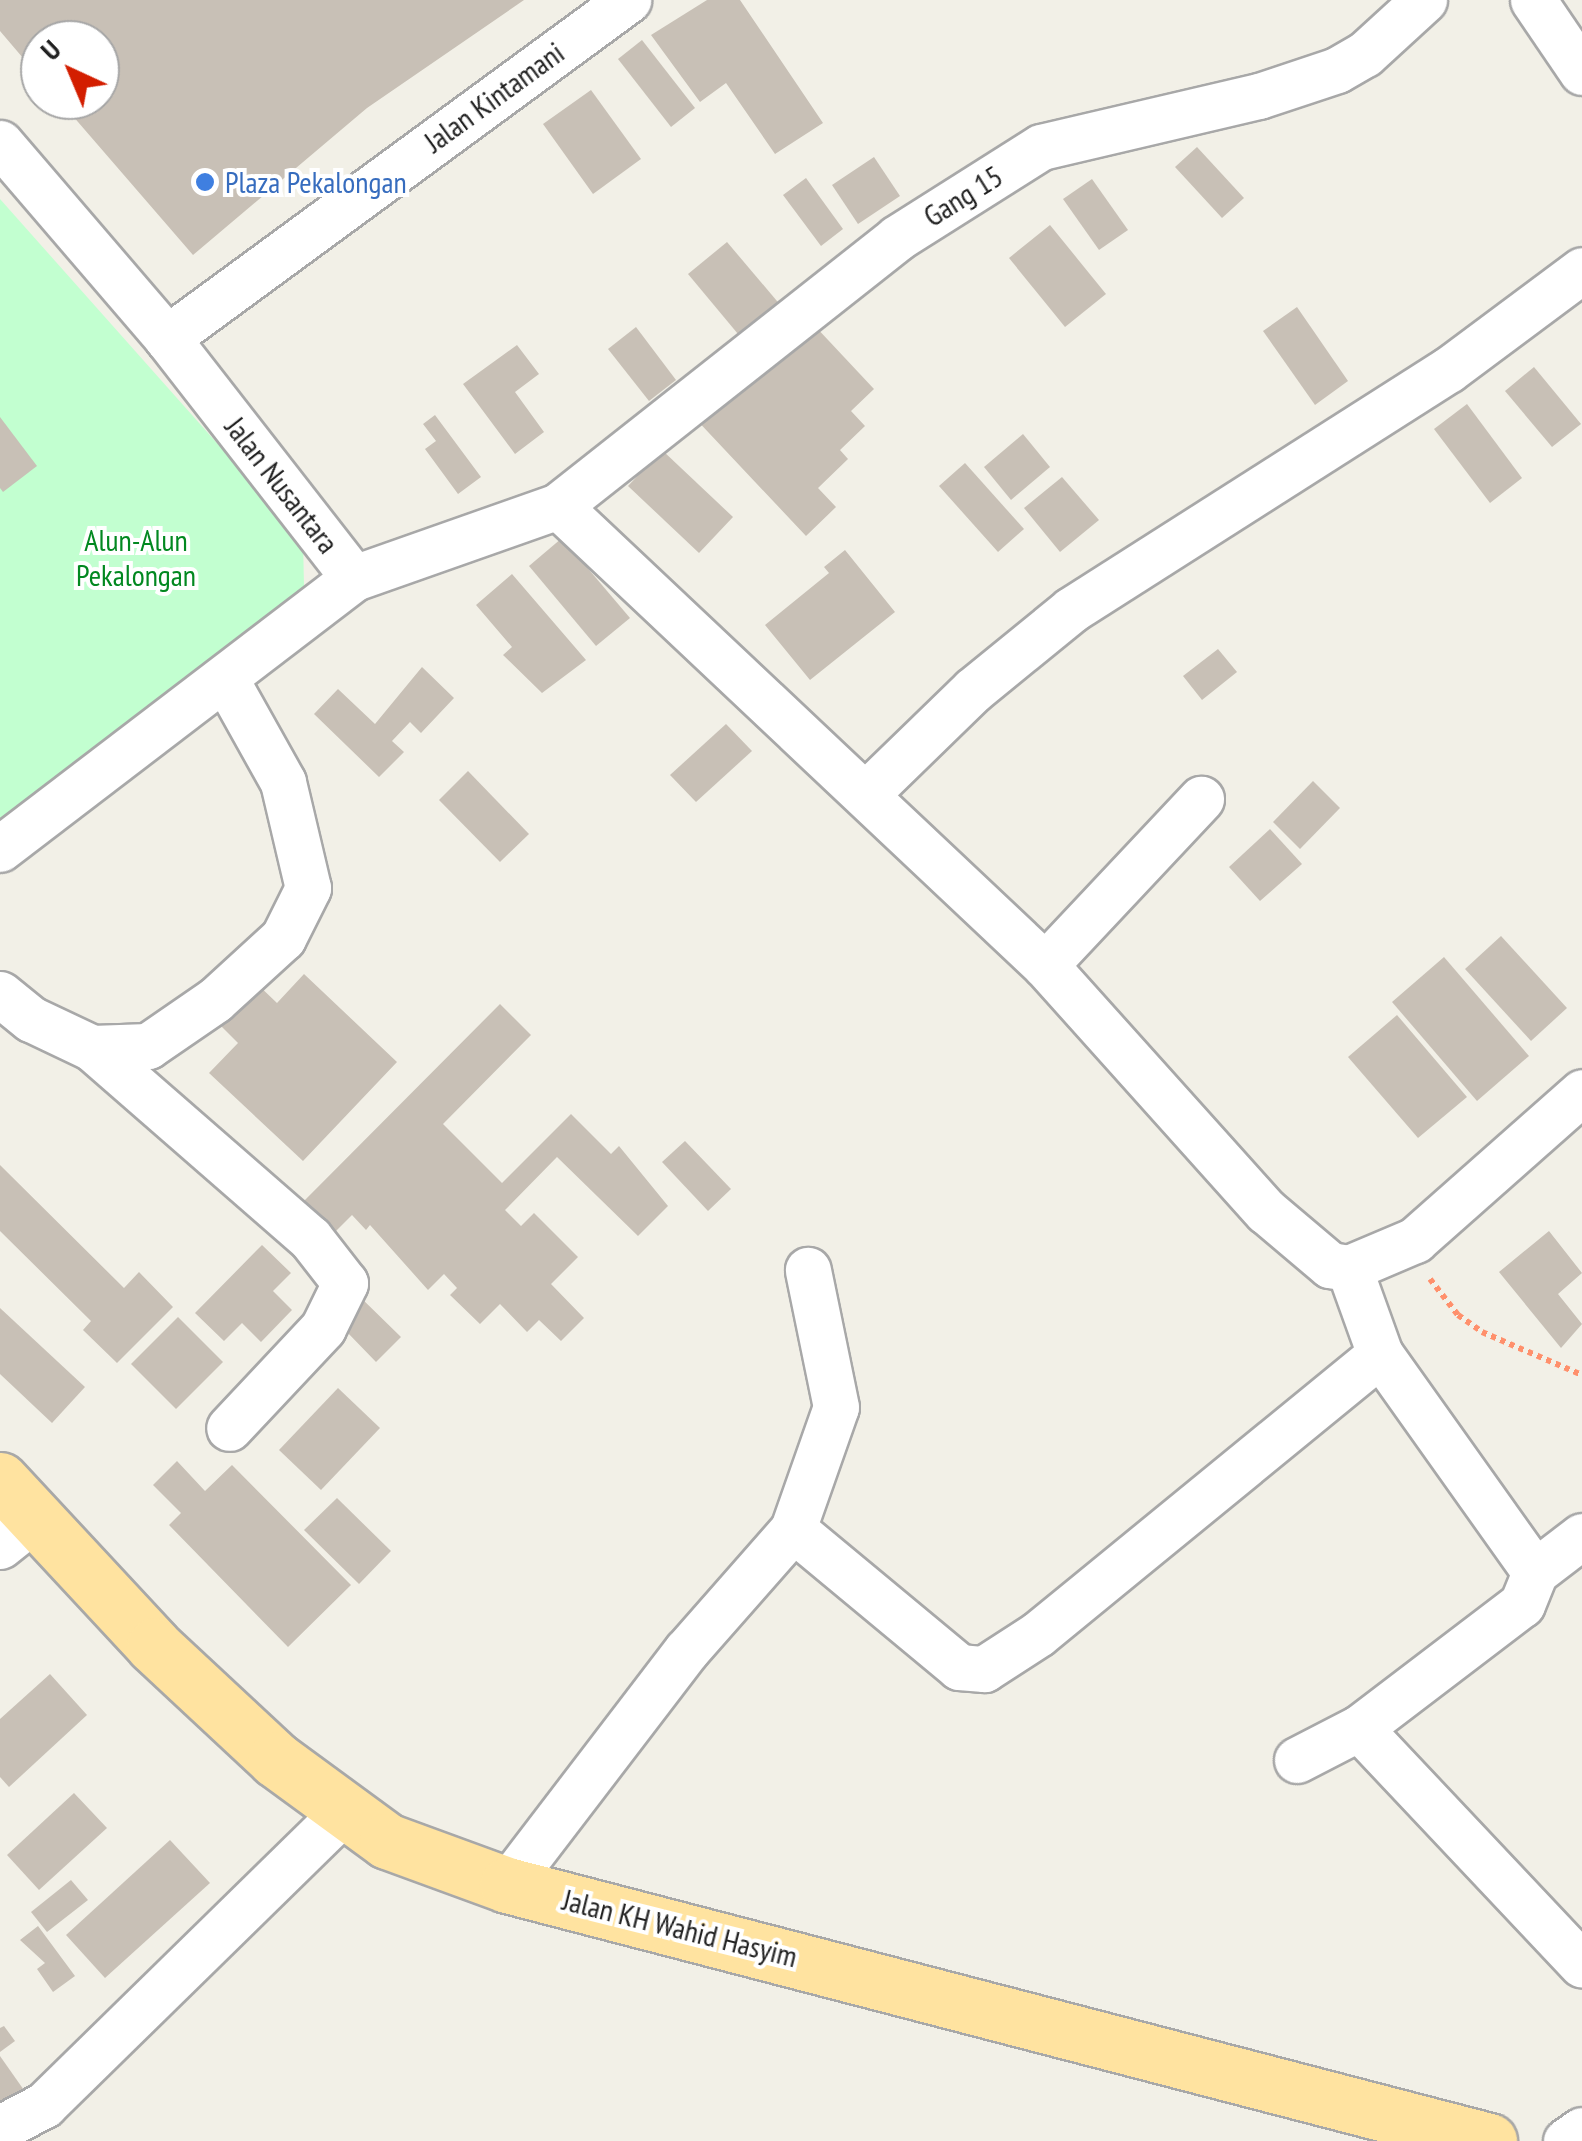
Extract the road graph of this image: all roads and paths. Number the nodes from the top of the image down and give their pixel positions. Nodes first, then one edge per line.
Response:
1 (628, 0) edge
2 (1424, 0) edge
3 (1533, 0) edge
4 (1582, 72) edge
5 (0, 143) edge
6 (1582, 270) edge
7 (167, 338) junction
8 (558, 506) junction
9 (354, 578) junction
10 (226, 680) junction
11 (867, 793) junction
12 (1201, 799) dead end
13 (0, 849) edge
14 (1046, 966) junction
15 (0, 994) edge
16 (92, 1048) junction
17 (1582, 1092) edge
18 (1416, 1240) junction
19 (1349, 1268) junction
20 (808, 1270) dead end
21 (1380, 1354) junction
22 (1582, 1374) edge
23 (229, 1428) dead end
24 (12, 1515) edge
25 (793, 1529) junction
26 (1582, 1536) edge
27 (1535, 1572) junction
28 (1359, 1728) junction
29 (1297, 1760) dead end
30 (342, 1813) junction
31 (507, 1885) junction
32 (1582, 1965) edge
33 (0, 2128) edge
34 (1582, 2130) edge
35 (1489, 2141) edge
36 (1566, 2141) edge

1 - 7 street, Jalan Kintamani
2 - 8 street, Gang 15
3 - 4 street
5 - 7 street, Jalan Nusantara
6 - 11 street
7 - 9 street, Jalan Nusantara
8 - 9 street, Gang 15
8 - 11 street
9 - 10 street, Jalan Nusantara
10 - 13 street, Jalan Nusantara
10 - 16 street
11 - 14 street
12 - 14 street
14 - 19 street
15 - 16 street
16 - 23 street
17 - 18 street
18 - 19 street
18 - 22 path
19 - 21 street
20 - 25 street
21 - 25 street
21 - 27 street
24 - 30 main road, Jalan KH Wahid Hasyim
25 - 31 street
26 - 27 street
27 - 28 street
28 - 29 street
28 - 32 street
30 - 31 main road, Jalan KH Wahid Hasyim
30 - 33 street
31 - 35 main road, Jalan KH Wahid Hasyim
34 - 36 street

